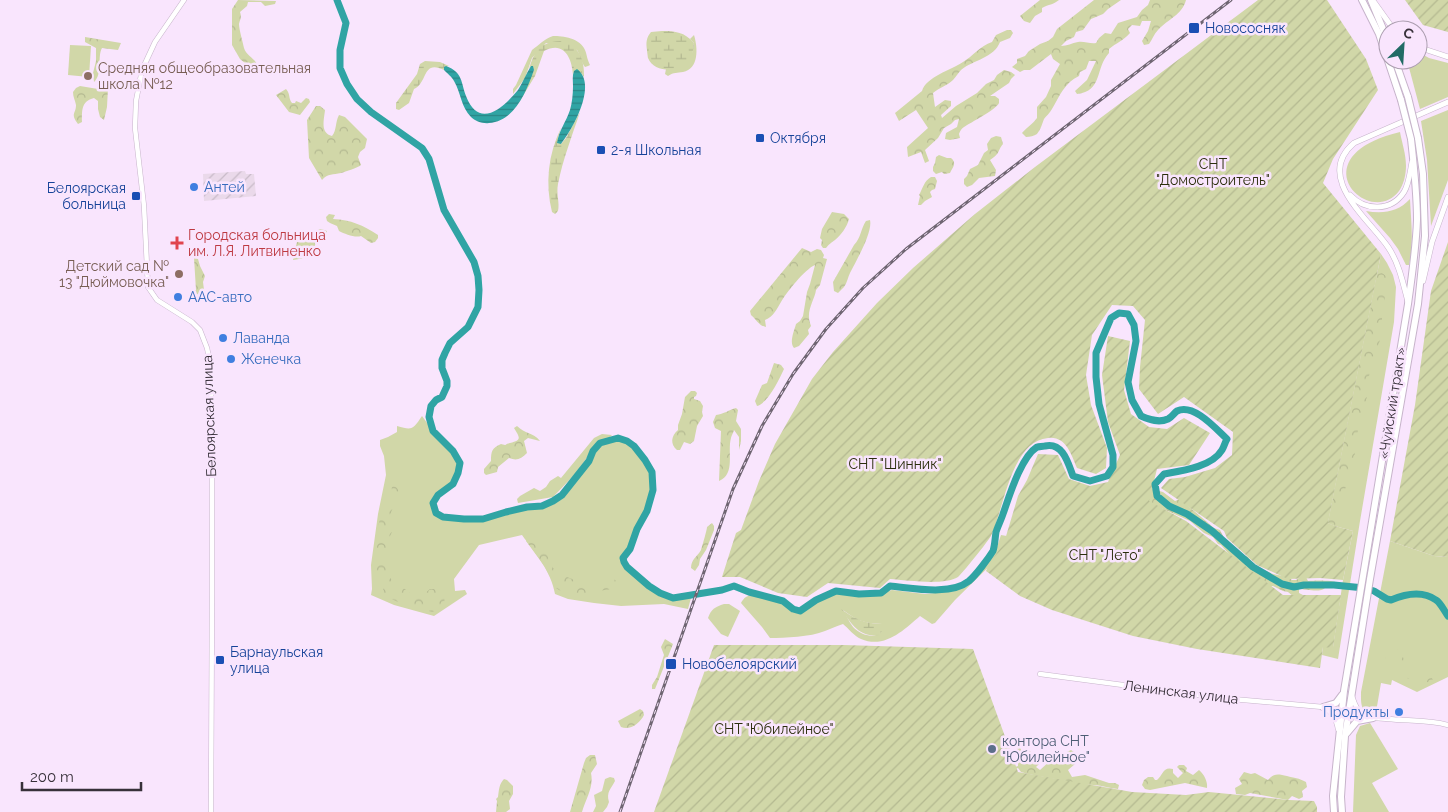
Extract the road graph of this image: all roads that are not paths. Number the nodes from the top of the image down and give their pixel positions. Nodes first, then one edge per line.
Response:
1 (184, 0) edge
2 (1362, 0) edge
3 (1372, 0) edge
4 (1380, 20) edge
5 (1386, 20) edge
6 (1428, 50) edge
7 (1448, 57) edge
8 (1399, 70) edge
9 (1448, 102) edge
10 (1413, 158) junction
11 (1344, 190) junction
12 (1448, 197) edge
13 (1408, 304) junction
14 (1418, 304) junction
15 (1367, 578) junction
16 (1362, 606) junction
17 (1040, 674) dead end
18 (1344, 692) junction
19 (1352, 694) junction
20 (1324, 707) junction
21 (1373, 718) junction
22 (1448, 725) edge
23 (1342, 735) junction
24 (211, 812) edge
25 (1334, 812) edge
26 (1342, 812) edge

1 - 24 street, Белоярская улица
2 - 10 highway, «Чуйский тракт», bridge
3 - 4 highway
3 - 5 main road
6 - 7 main road
8 - 14 highway, «Чуйский тракт», bridge
9 - 11 main road
10 - 11 main road
10 - 13 highway, «Чуйский тракт»
11 - 13 main road
12 - 14 main road
13 - 15 highway, «Чуйский тракт»
14 - 15 highway, «Чуйский тракт»
15 - 16 highway, «Чуйский тракт»
16 - 18 highway, «Чуйский тракт»
16 - 19 highway, «Чуйский тракт»
17 - 20 street, Ленинская улица
18 - 20 highway
18 - 23 highway, «Чуйский тракт»
19 - 21 street
19 - 23 highway, «Чуйский тракт»
20 - 23 street
21 - 22 street
21 - 23 highway
23 - 25 highway, «Чуйский тракт»
23 - 26 highway, «Чуйский тракт»

